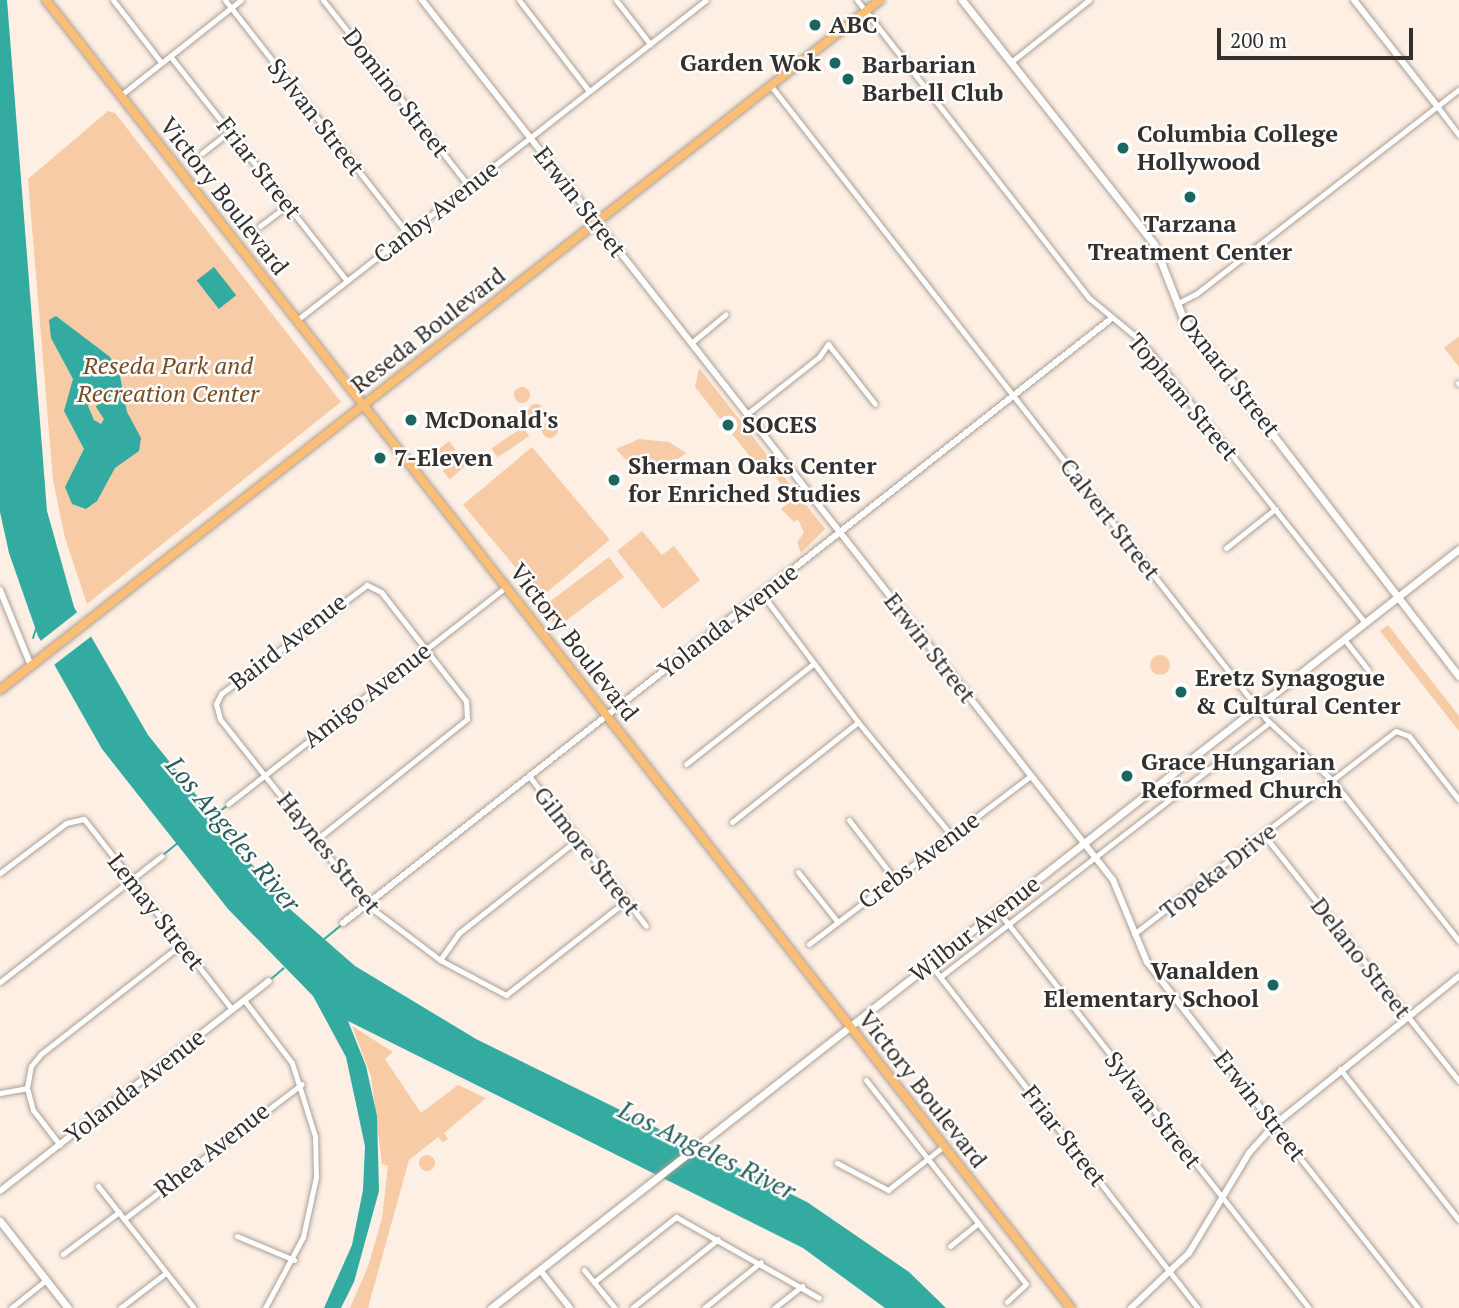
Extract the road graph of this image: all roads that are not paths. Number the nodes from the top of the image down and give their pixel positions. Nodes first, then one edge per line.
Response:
1 (46, 0) edge
2 (113, 0) edge
3 (225, 0) edge
4 (241, 0) edge
5 (323, 0) edge
6 (422, 0) edge
7 (519, 0) edge
8 (616, 0) edge
9 (706, 0) edge
10 (857, 0) edge
11 (880, 0) edge
12 (962, 0) edge
13 (1089, 0) edge
14 (1354, 0) edge
15 (231, 8) junction
16 (866, 11) junction
17 (650, 44) junction
18 (170, 56) junction
19 (161, 62) junction
20 (1011, 62) junction
21 (771, 86) junction
22 (1459, 89) edge
23 (589, 91) junction
24 (121, 95) junction
25 (1437, 107) junction
26 (230, 131) junction
27 (1459, 135) edge
28 (530, 138) junction
29 (202, 153) dead end
30 (469, 186) junction
31 (288, 205) junction
32 (597, 223) junction
33 (260, 226) dead end
34 (408, 234) junction
35 (347, 281) junction
36 (1176, 304) junction
37 (726, 314) dead end
38 (1112, 318) junction
39 (297, 320) junction
40 (691, 343) junction
41 (1013, 397) junction
42 (875, 404) dead end
43 (363, 405) junction
44 (747, 414) junction
45 (1275, 509) junction
46 (840, 534) junction
47 (1226, 548) dead end
48 (1459, 549) edge
49 (506, 587) junction
50 (0, 590) edge
51 (762, 594) junction
52 (1399, 596) junction
53 (1365, 624) junction
54 (1344, 639) junction
55 (424, 650) junction
56 (813, 664) junction
57 (31, 666) junction
58 (1368, 670) dead end
59 (1459, 676) edge
60 (0, 690) edge
61 (216, 704) joint
62 (1257, 708) junction
63 (607, 716) junction
64 (858, 722) junction
65 (1269, 723) junction
66 (686, 764) dead end
67 (265, 775) junction
68 (529, 776) junction
69 (1030, 776) junction
70 (1333, 780) junction
71 (1459, 800) edge
72 (228, 804) dead end
73 (849, 820) dead end
74 (733, 822) dead end
75 (1264, 835) junction
76 (952, 836) junction
77 (316, 839) junction
78 (578, 839) junction
79 (1084, 844) junction
80 (162, 856) dead end
81 (1095, 858) junction
82 (798, 872) dead end
83 (0, 873) edge
84 (894, 878) junction
85 (131, 880) junction
86 (626, 901) junction
87 (366, 904) junction
88 (998, 911) junction
89 (837, 921) junction
90 (343, 923) dead end
91 (646, 926) dead end
92 (1009, 926) junction
93 (1134, 934) junction
94 (1459, 941) edge
95 (182, 944) junction
96 (809, 944) dead end
97 (440, 960) junction
98 (930, 964) junction
99 (1459, 976) edge
100 (940, 977) junction
101 (269, 981) dead end
102 (0, 982) edge
103 (244, 1000) junction
104 (232, 1009) junction
105 (1408, 1017) junction
106 (850, 1026) junction
107 (1340, 1069) junction
108 (866, 1080) dead end
109 (1459, 1082) edge
110 (302, 1084) junction
111 (27, 1088) junction
112 (0, 1093) edge
113 (1274, 1125) junction
114 (60, 1144) junction
115 (944, 1146) junction
116 (928, 1159) junction
117 (837, 1163) dead end
118 (98, 1186) dead end
119 (0, 1191) edge
120 (1223, 1198) junction
121 (119, 1212) junction
122 (124, 1219) junction
123 (1459, 1220) edge
124 (0, 1221) edge
125 (978, 1223) junction
126 (237, 1236) dead end
127 (718, 1239) junction
128 (950, 1246) dead end
129 (63, 1254) dead end
130 (294, 1260) junction
131 (761, 1262) junction
132 (540, 1270) junction
133 (584, 1270) dead end
134 (166, 1273) junction
135 (1171, 1273) junction
136 (46, 1280) junction
137 (594, 1282) junction
138 (802, 1286) junction
139 (819, 1298) dead end
140 (1007, 1302) dead end
141 (11, 1308) edge
142 (68, 1308) edge
143 (120, 1308) edge
144 (194, 1308) edge
145 (265, 1308) edge
146 (491, 1308) edge
147 (570, 1308) edge
148 (615, 1308) edge
149 (632, 1308) edge
150 (704, 1308) edge
151 (774, 1308) edge
152 (1071, 1308) edge
153 (1131, 1308) edge
154 (1198, 1308) edge
155 (1309, 1308) edge
156 (1418, 1308) edge

1 - 24 main road, Victory Boulevard
2 - 19 street
3 - 15 street, Sylvan Street
4 - 15 street
5 - 30 street, Domino Street
6 - 28 street, Erwin Street
7 - 23 street
8 - 17 street
9 - 17 street, Canby Avenue
10 - 16 street, Topham Street
11 - 16 main road, Reseda Boulevard
12 - 20 main road, Oxnard Street
13 - 20 street
14 - 25 street
15 - 18 street
15 - 34 street, Sylvan Street
16 - 21 main road, Reseda Boulevard
16 - 38 street, Topham Street
17 - 23 street, Canby Avenue
18 - 19 street
18 - 26 street, Friar Street
19 - 24 street
20 - 36 main road, Oxnard Street
21 - 32 main road, Reseda Boulevard
21 - 41 street, Calvert Street
22 - 25 street
23 - 28 street, Canby Avenue
24 - 39 main road, Victory Boulevard
25 - 27 street
25 - 36 street
26 - 29 street
26 - 31 street, Friar Street
28 - 30 street, Canby Avenue
28 - 32 street, Erwin Street
30 - 34 street, Canby Avenue
31 - 33 street
31 - 35 street, Friar Street
32 - 40 street, Erwin Street
32 - 43 main road, Reseda Boulevard
34 - 35 street, Canby Avenue
35 - 39 street, Canby Avenue
36 - 52 main road, Oxnard Street
37 - 40 street
38 - 41 street, Yolanda Avenue
38 - 45 street, Topham Street
39 - 43 main road, Victory Boulevard
40 - 44 street, Erwin Street
41 - 46 street, Yolanda Avenue
41 - 62 street, Calvert Street
42 - 44 street
43 - 49 main road, Victory Boulevard
43 - 57 main road, Reseda Boulevard
44 - 46 street, Erwin Street
45 - 47 street
45 - 53 street, Topham Street
46 - 51 street, Yolanda Avenue
46 - 69 street, Erwin Street
48 - 52 main road, Wilbur Avenue
49 - 55 street, Amigo Avenue
49 - 63 main road, Victory Boulevard
50 - 57 street
51 - 56 street
51 - 63 street, Yolanda Avenue
52 - 53 main road, Wilbur Avenue
52 - 59 main road, Oxnard Street
53 - 54 main road, Wilbur Avenue
54 - 58 street
54 - 62 main road, Wilbur Avenue
55 - 61 street, Baird Avenue
55 - 67 street, Amigo Avenue
55 - 77 street
56 - 64 street
56 - 66 street
57 - 60 main road, Reseda Boulevard
61 - 67 street, Haynes Street
62 - 65 street, Calvert Street
62 - 79 main road, Wilbur Avenue
63 - 68 street, Yolanda Avenue
63 - 106 main road, Victory Boulevard
64 - 74 street
64 - 76 street
65 - 70 street, Calvert Street
65 - 81 street, Wilbur Avenue
67 - 72 street, Amigo Avenue
67 - 77 street, Haynes Street
68 - 78 street, Gilmore Street
68 - 87 street, Yolanda Avenue
69 - 76 street, Crebs Avenue
69 - 79 street, Erwin Street
70 - 71 street, Topeka Drive
70 - 75 street, Topeka Drive
70 - 94 street, Calvert Street
73 - 84 street
75 - 93 street, Topeka Drive
75 - 105 street, Delano Street
76 - 84 street, Crebs Avenue
77 - 87 street, Haynes Street
78 - 86 street, Gilmore Street
78 - 97 street
79 - 81 street, Erwin Street
79 - 88 main road, Wilbur Avenue
80 - 85 street
81 - 92 street, Wilbur Avenue
81 - 93 street, Erwin Street
82 - 89 street
83 - 85 street, Lemay Street
84 - 89 street, Crebs Avenue
85 - 95 street, Lemay Street
85 - 102 street
86 - 91 street, Gilmore Street
86 - 97 street, Haynes Street
87 - 90 street, Yolanda Avenue
87 - 97 street, Haynes Street
88 - 92 street, Sylvan Street
88 - 98 main road, Wilbur Avenue
89 - 96 street, Crebs Avenue
92 - 100 street, Wilbur Avenue
92 - 120 street, Sylvan Street
93 - 113 street, Erwin Street
95 - 104 street, Lemay Street
95 - 111 street
98 - 100 street, Friar Street
98 - 106 main road, Wilbur Avenue
99 - 105 street
100 - 135 street, Friar Street
101 - 103 street, Yolanda Avenue
103 - 104 street, Yolanda Avenue
103 - 110 street
104 - 114 street, Yolanda Avenue
105 - 107 street
105 - 109 street, Delano Street
106 - 115 main road, Victory Boulevard
106 - 132 main road, Wilbur Avenue
107 - 113 street
107 - 123 street
108 - 116 street, Victory Boulevard
110 - 122 street, Rhea Avenue
110 - 130 street
111 - 112 street
111 - 114 street
113 - 120 street
113 - 156 street, Erwin Street
114 - 119 street, Yolanda Avenue
115 - 116 street
115 - 152 main road, Victory Boulevard
116 - 117 street
116 - 125 street, Victory Boulevard
118 - 121 street
120 - 135 street
120 - 155 street, Sylvan Street
121 - 122 street
121 - 129 street
122 - 134 street
124 - 136 main road
125 - 128 street
125 - 140 street, Victory Boulevard
126 - 130 street
127 - 131 street
127 - 137 street
127 - 149 street
130 - 145 street
131 - 138 street
131 - 150 street
132 - 146 main road, Wilbur Avenue
132 - 147 street
133 - 137 street
134 - 143 street
134 - 144 street
135 - 153 street
135 - 154 street, Friar Street
136 - 141 street
136 - 142 main road
137 - 148 street
138 - 139 street
138 - 151 street

